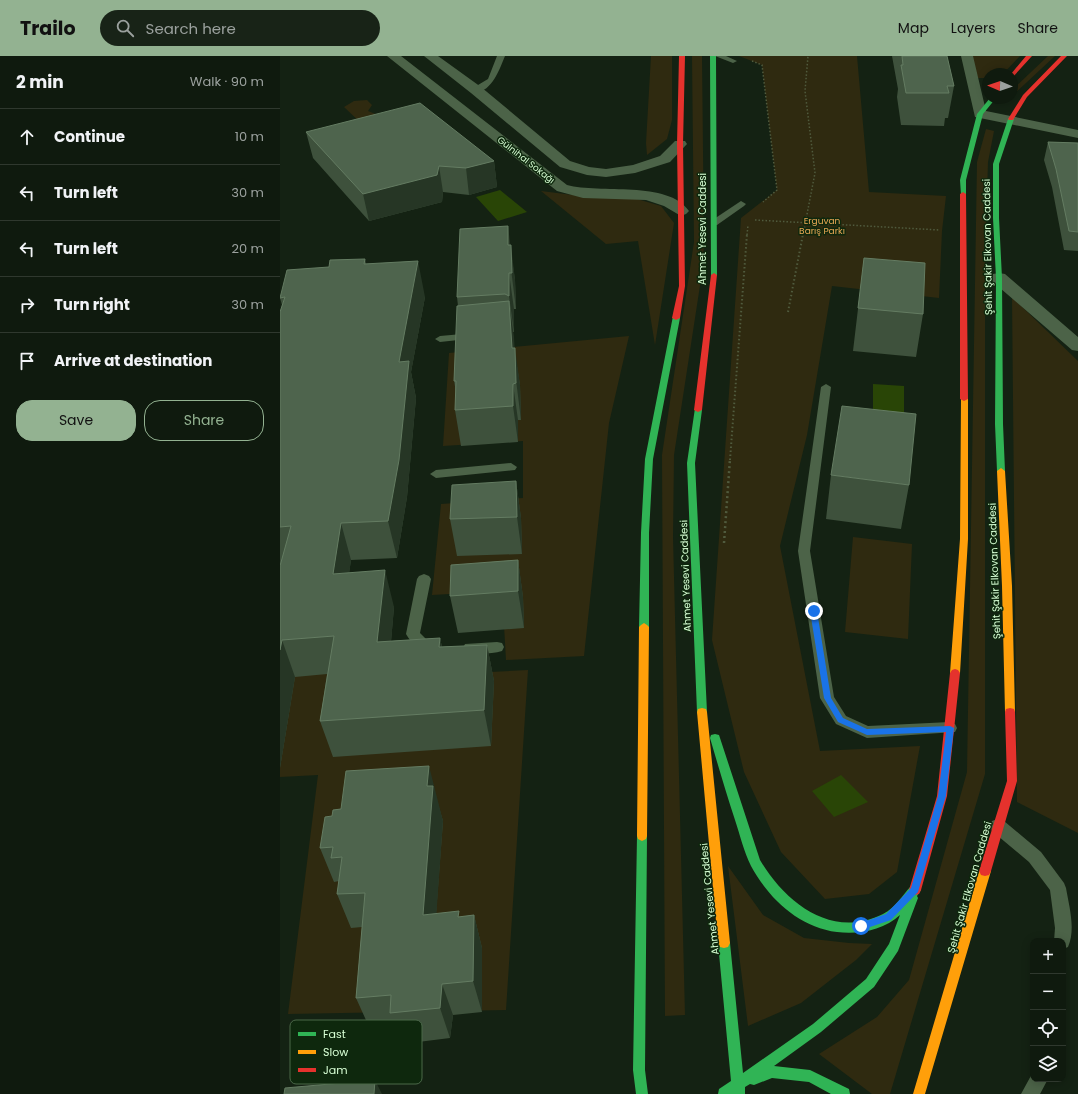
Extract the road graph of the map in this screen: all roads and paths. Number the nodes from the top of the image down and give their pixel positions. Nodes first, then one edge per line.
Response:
1 (393, 56) edge
2 (430, 56) edge
3 (501, 56) edge
4 (682, 56) edge
5 (713, 56) edge
6 (719, 56) edge
7 (808, 56) edge
8 (967, 56) edge
9 (1029, 56) edge
10 (1064, 56) edge
11 (750, 60) dead end
12 (733, 61) dead end
13 (1018, 69) edge
14 (476, 90) junction
15 (988, 104) edge
16 (980, 114) junction
17 (1010, 121) junction
18 (1078, 134) edge
19 (680, 144) junction
20 (741, 204) dead end
21 (759, 205) dead end
22 (681, 211) junction
23 (714, 223) junction
24 (805, 223) junction
25 (963, 232) junction
26 (1000, 278) junction
27 (788, 312) dead end
28 (486, 335) edge
29 (440, 339) dead end
30 (1078, 346) edge
31 (826, 387) dead end
32 (512, 467) dead end
33 (436, 474) dead end
34 (724, 550) dead end
35 (424, 578) dead end
36 (497, 647) dead end
37 (458, 649) edge
38 (443, 650) edge
39 (700, 690) junction
40 (950, 728) junction
41 (998, 826) junction
42 (915, 890) junction
43 (1062, 938) edge
44 (1036, 1082) edge
45 (739, 1090) edge
46 (642, 1094) edge
47 (724, 1094) edge
48 (844, 1094) edge
49 (919, 1094) edge
50 (1030, 1094) edge

1 - 22 street, Gülnihal Sokağı
2 - 14 street
3 - 14 lane
4 - 19 main road, Ahmet Yesevi Caddesi
5 - 23 main road, Ahmet Yesevi Caddesi
6 - 12 lane
7 - 24 path
8 - 16 street
9 - 13 main road
10 - 17 main road, Şehit Şakir Elkovan Caddesi
11 - 21 path
14 - 19 street
15 - 16 main road
16 - 17 street
16 - 25 main road
17 - 18 street
17 - 26 main road, Şehit Şakir Elkovan Caddesi
19 - 22 main road, Ahmet Yesevi Caddesi
20 - 23 lane
22 - 46 main road, Ahmet Yesevi Caddesi
23 - 39 main road, Ahmet Yesevi Caddesi
24 - 25 path
24 - 27 path
24 - 34 path
25 - 40 main road
26 - 30 street
26 - 41 main road, Şehit Şakir Elkovan Caddesi
28 - 29 lane
31 - 40 lane
32 - 33 lane
35 - 38 lane
36 - 37 lane
39 - 42 main road
39 - 45 main road, Ahmet Yesevi Caddesi
40 - 42 main road
41 - 43 lane
41 - 49 main road, Şehit Şakir Elkovan Caddesi
42 - 45 main road
44 - 50 lane
45 - 47 main road
45 - 48 main road

